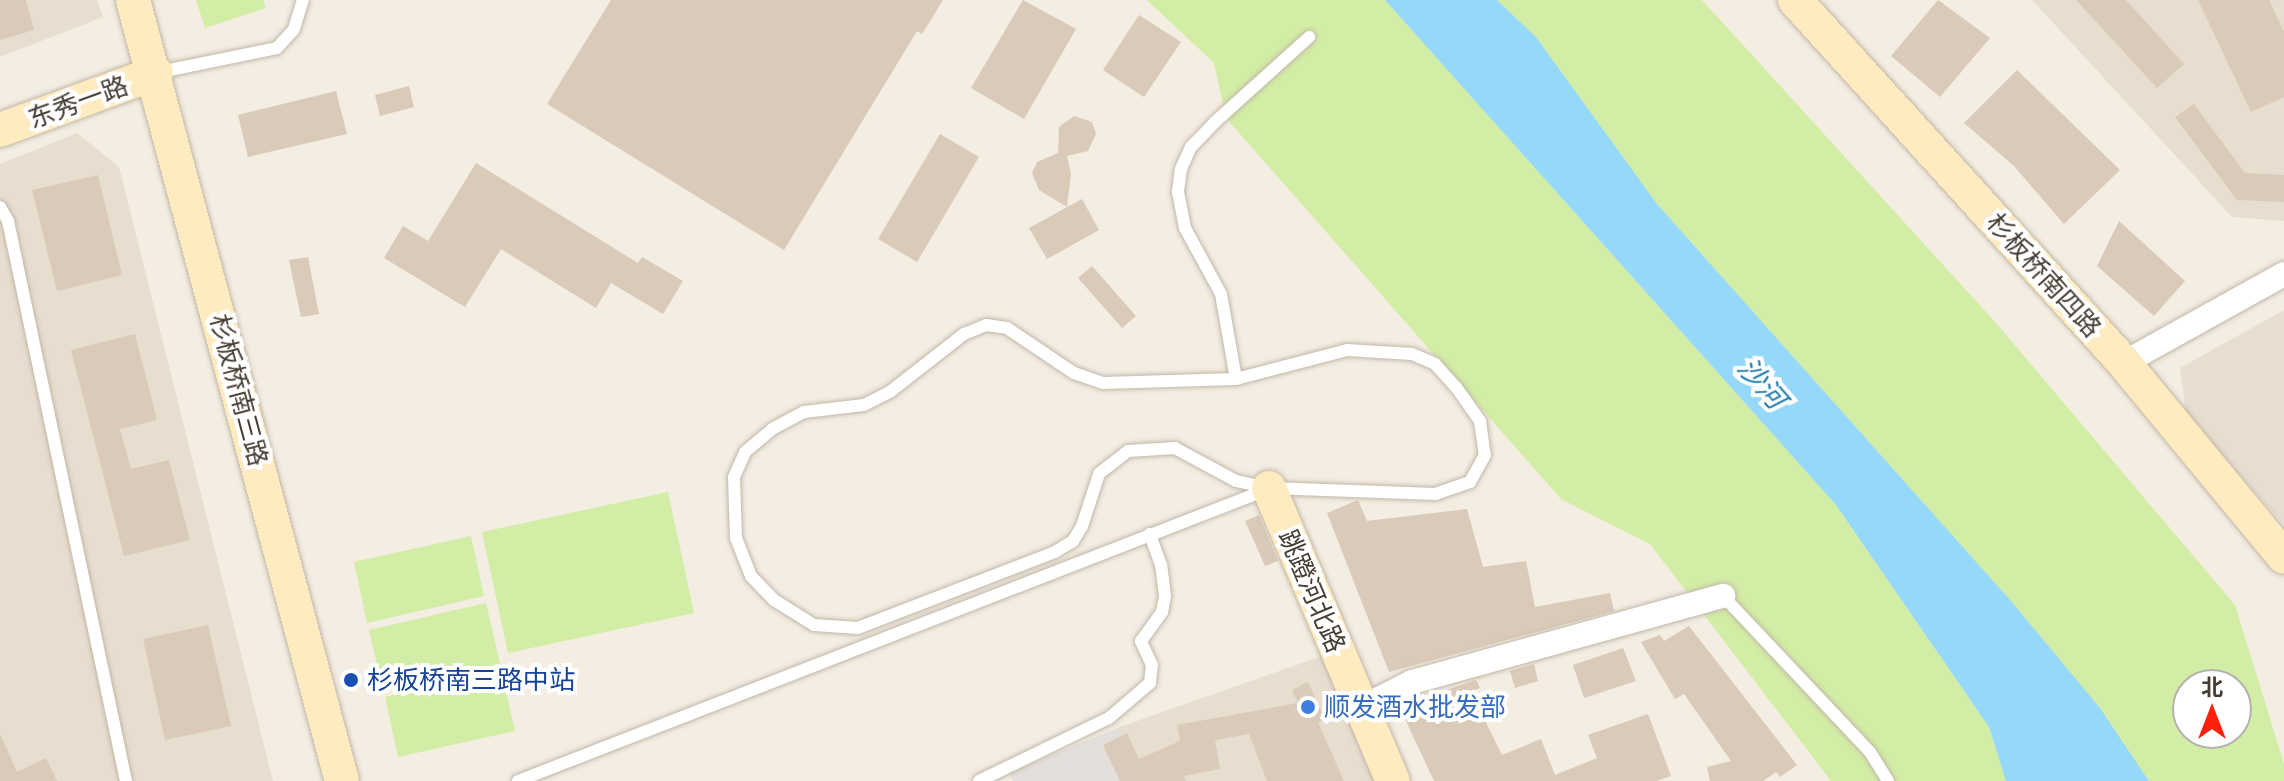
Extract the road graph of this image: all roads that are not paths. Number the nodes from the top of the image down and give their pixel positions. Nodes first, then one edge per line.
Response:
1 (133, 0) edge
2 (303, 0) edge
3 (1795, 0) edge
4 (1309, 37) dead end
5 (156, 73) junction
6 (0, 130) edge
7 (0, 207) edge
8 (2284, 274) edge
9 (2124, 363) junction
10 (1236, 379) junction
11 (1269, 488) junction
12 (1150, 534) junction
13 (2284, 557) edge
14 (1723, 596) joint
15 (1361, 708) junction
16 (126, 781) edge
17 (342, 781) edge
18 (518, 781) edge
19 (979, 781) edge
20 (1393, 781) edge
21 (1888, 781) edge

1 - 5 street, 杉板桥南三路
2 - 5 lane
3 - 9 street, 杉板桥南四路
4 - 10 lane
5 - 6 street, 东秀一路
5 - 17 street, 杉板桥南三路
7 - 16 lane
8 - 9 street
9 - 13 street, 杉板桥南四路
10 - 11 lane
10 - 11 lane
11 - 12 lane
11 - 15 street, 跳蹬河北路
12 - 18 lane
12 - 19 lane
14 - 15 street
14 - 21 lane
15 - 20 street, 跳蹬河北路

